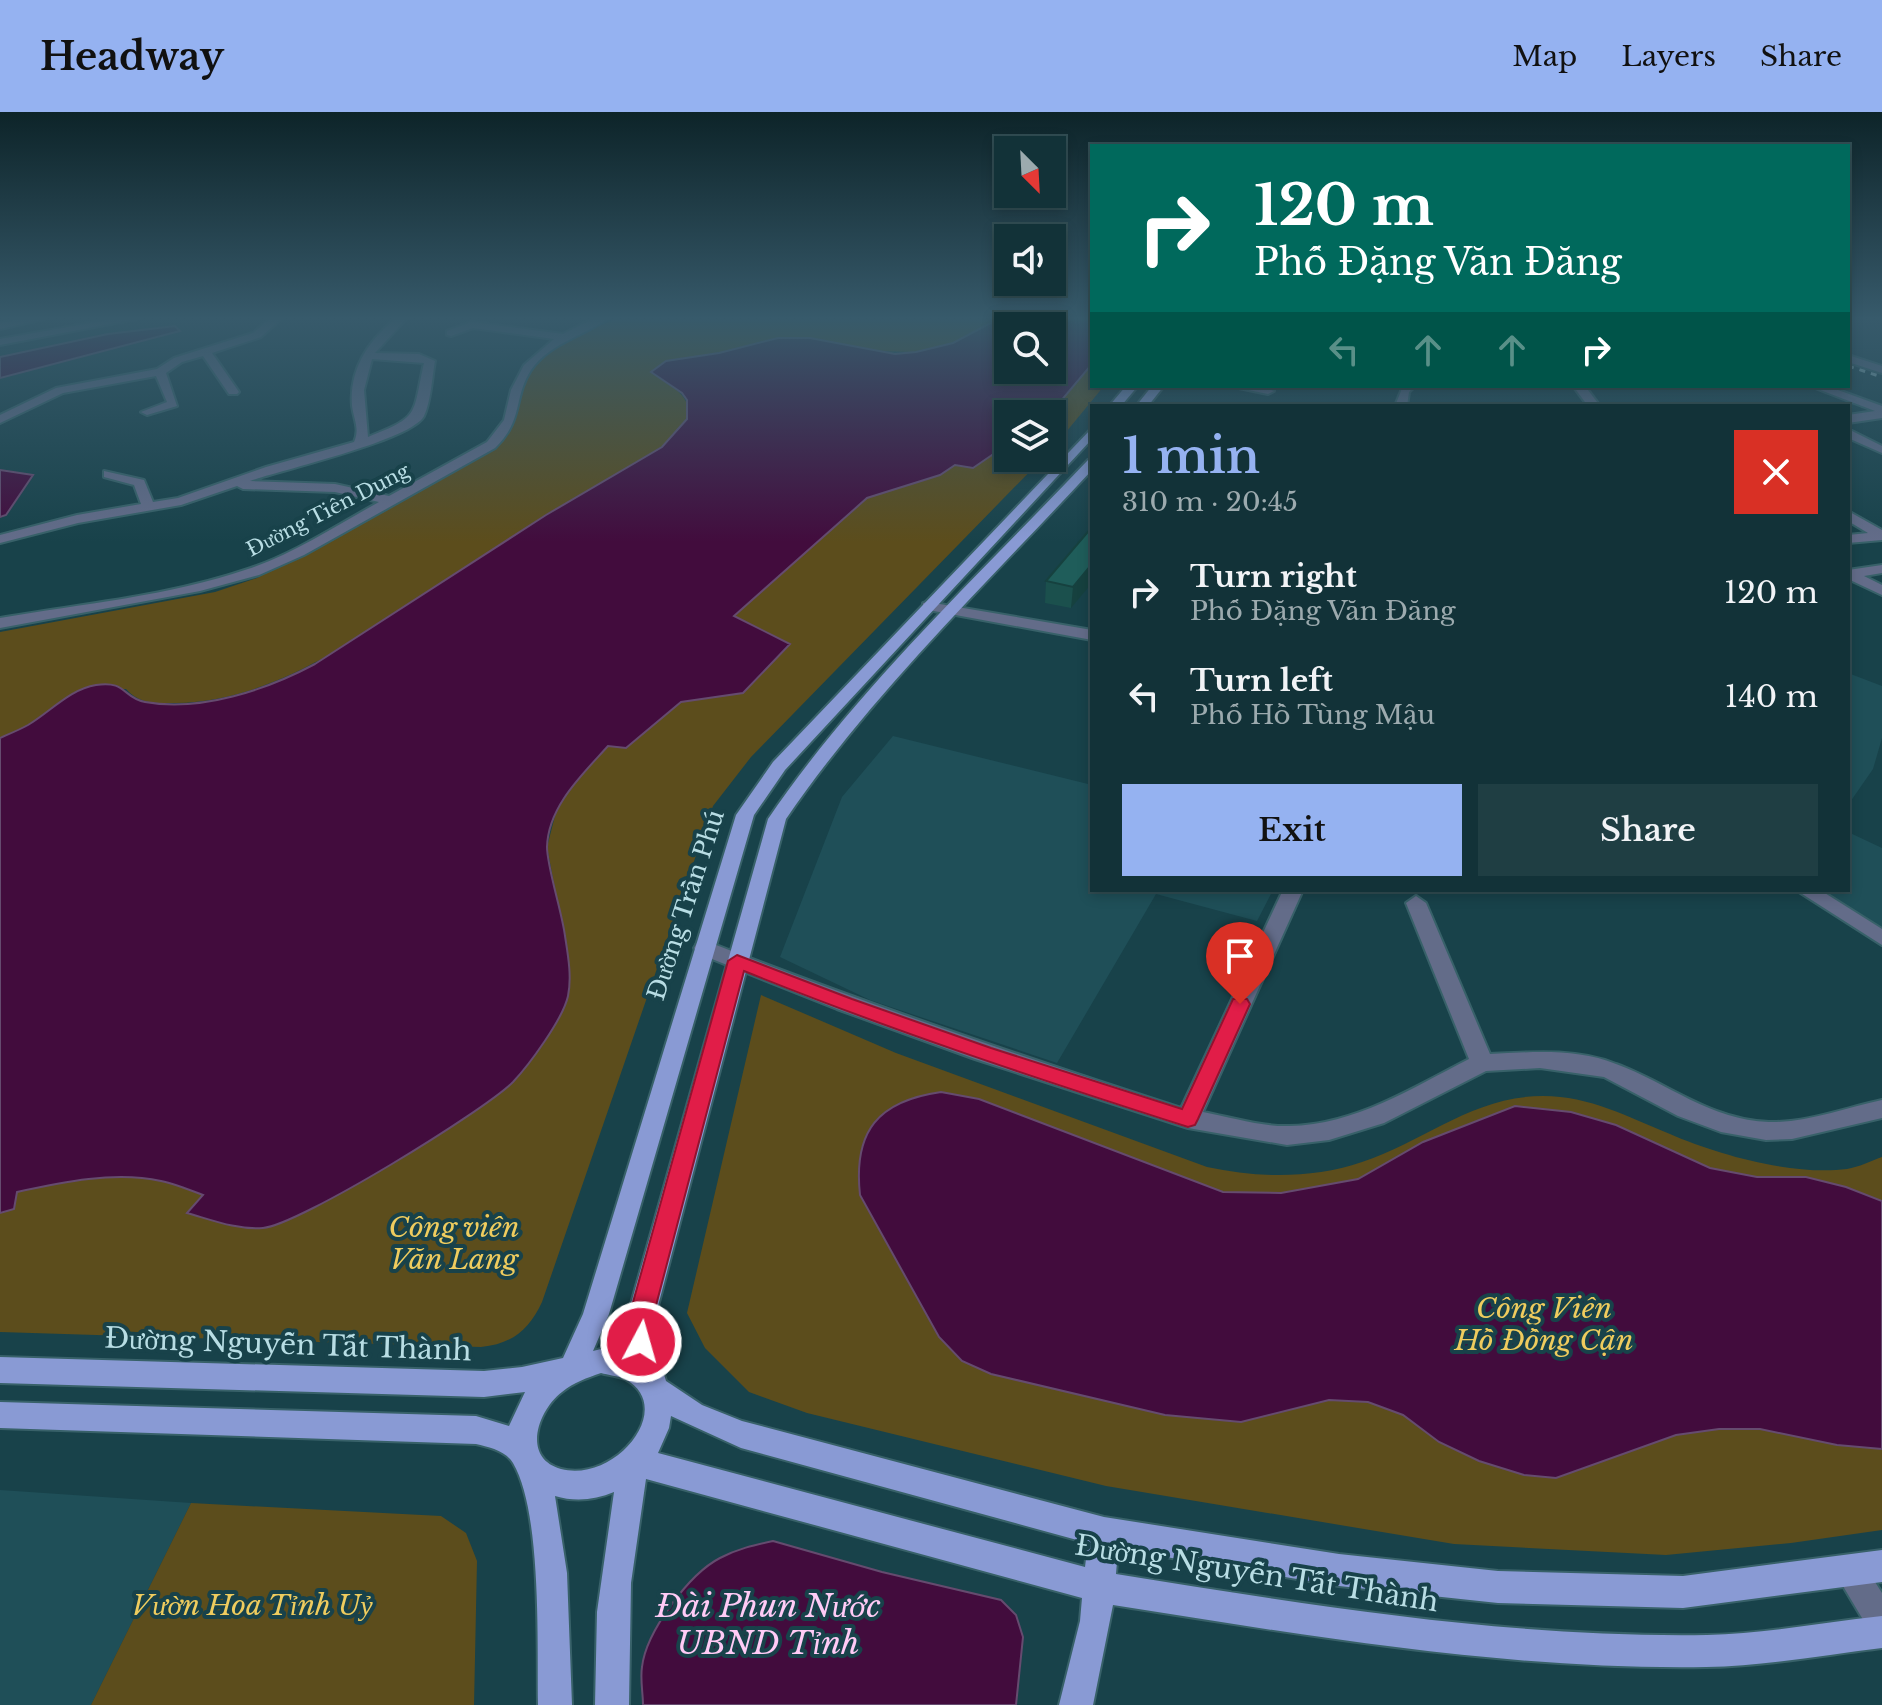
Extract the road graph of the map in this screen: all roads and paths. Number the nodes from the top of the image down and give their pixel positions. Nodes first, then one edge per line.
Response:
1 (53, 393) edge
2 (169, 393) edge
3 (359, 393) edge
4 (423, 393) edge
5 (516, 393) edge
6 (1835, 393) edge
7 (147, 412) dead end
8 (1882, 412) edge
9 (0, 419) edge
10 (1850, 419) edge
11 (1090, 434) edge
12 (1850, 434) edge
13 (358, 445) junction
14 (1881, 450) edge
15 (1090, 465) edge
16 (108, 474) dead end
17 (237, 483) junction
18 (393, 501) junction
19 (149, 507) junction
20 (1850, 516) edge
21 (1882, 536) edge
22 (0, 539) edge
23 (1850, 539) edge
24 (1882, 569) edge
25 (1850, 574) edge
26 (1850, 575) edge
27 (1882, 591) edge
28 (928, 606) junction
29 (954, 611) junction
30 (0, 623) edge
31 (1090, 635) edge
32 (758, 795) junction
33 (788, 800) junction
34 (1292, 892) edge
35 (1809, 892) edge
36 (1416, 903) dead end
37 (1882, 938) edge
38 (704, 948) junction
39 (737, 961) junction
40 (1482, 1063) junction
41 (1882, 1109) edge
42 (1188, 1119) junction
43 (572, 1368) junction
44 (0, 1370) edge
45 (654, 1389) junction
46 (0, 1415) edge
47 (531, 1462) junction
48 (635, 1462) junction
49 (1104, 1532) junction
50 (1882, 1566) edge
51 (1850, 1571) junction
52 (1100, 1587) junction
53 (1882, 1622) edge
54 (1882, 1632) edge
55 (555, 1705) edge
56 (612, 1705) edge
57 (1076, 1705) edge

1 - 9 street
2 - 7 street
3 - 13 street
4 - 13 street
5 - 18 street, Đường Tiên Dung
6 - 8 street
8 - 10 street
11 - 28 main road, Đường Trần Phú
12 - 14 street
13 - 17 street
15 - 29 main road
16 - 19 street
17 - 18 street
17 - 19 street
18 - 30 street, Đường Tiên Dung
19 - 22 street
20 - 21 street
21 - 23 street
24 - 25 street
26 - 27 street
28 - 29 street
28 - 32 main road, Đường Trần Phú
29 - 31 street
29 - 33 main road
32 - 33 main road
32 - 38 main road, Đường Trần Phú
33 - 39 main road
34 - 42 street
35 - 37 street
36 - 40 street
38 - 39 street
38 - 43 main road, Đường Trần Phú
39 - 42 street
39 - 45 main road
40 - 41 street
40 - 42 street
43 - 44 main road, Đường Nguyễn Tất Thành
43 - 45 main road
43 - 47 main road
45 - 48 main road
45 - 49 main road, Đường Nguyễn Tất Thành
46 - 47 main road
47 - 48 main road
47 - 55 main road
48 - 52 main road, Đường Nguyễn Tất Thành
48 - 56 main road
49 - 51 main road, Đường Nguyễn Tất Thành
49 - 52 main road
50 - 51 main road, Đường Nguyễn Tất Thành
51 - 53 street
52 - 54 main road, Đường Nguyễn Tất Thành
52 - 57 main road

